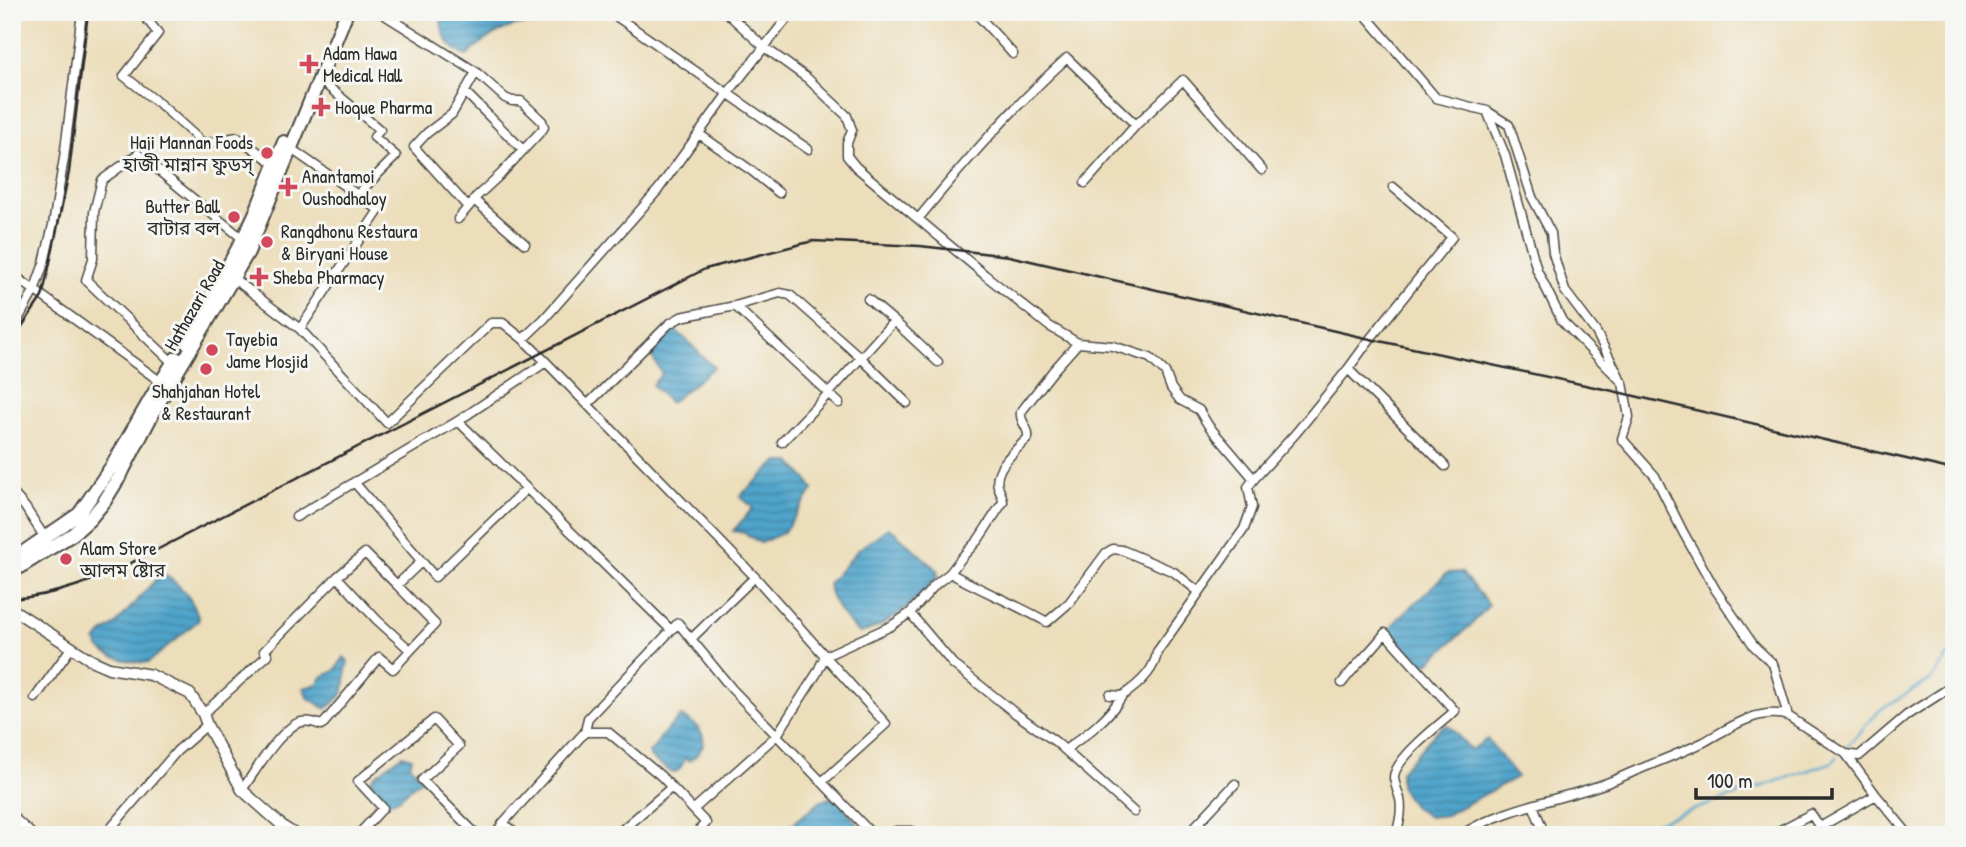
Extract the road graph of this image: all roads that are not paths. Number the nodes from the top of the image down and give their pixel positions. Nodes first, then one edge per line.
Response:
1 (82, 12) edge
2 (141, 12) edge
3 (339, 12) edge
4 (347, 12) edge
5 (380, 12) edge
6 (610, 12) edge
7 (726, 12) edge
8 (792, 12) edge
9 (975, 12) edge
10 (1363, 12) edge
11 (764, 47) junction
12 (1013, 54) dead end
13 (477, 72) junction
14 (319, 79) junction
15 (465, 92) junction
16 (728, 93) junction
17 (1487, 111) junction
18 (1136, 125) junction
19 (699, 134) junction
20 (290, 148) junction
21 (808, 149) dead end
22 (523, 150) junction
23 (275, 164) junction
24 (1262, 170) dead end
25 (1085, 183) dead end
26 (1393, 187) dead end
27 (779, 193) dead end
28 (357, 194) junction
29 (471, 204) junction
30 (458, 219) dead end
31 (918, 219) junction
32 (243, 239) junction
33 (525, 244) dead end
34 (12, 274) edge
35 (233, 278) junction
36 (34, 291) junction
37 (868, 299) dead end
38 (735, 306) junction
39 (894, 321) junction
40 (300, 329) junction
41 (12, 330) edge
42 (523, 339) junction
43 (1078, 343) junction
44 (860, 357) junction
45 (546, 362) junction
46 (938, 362) dead end
47 (173, 363) junction
48 (1348, 369) junction
49 (161, 382) junction
50 (1623, 383) junction
51 (829, 393) junction
52 (839, 403) dead end
53 (906, 403) dead end
54 (587, 404) junction
55 (458, 421) junction
56 (782, 442) dead end
57 (1445, 466) dead end
58 (1254, 479) junction
59 (354, 482) junction
60 (526, 489) junction
61 (12, 492) edge
62 (296, 517) dead end
63 (45, 538) junction
64 (12, 560) edge
65 (421, 562) junction
66 (12, 572) edge
67 (950, 573) junction
68 (337, 577) junction
69 (755, 577) junction
70 (397, 585) junction
71 (1199, 592) junction
72 (12, 609) edge
73 (910, 612) junction
74 (671, 630) junction
75 (692, 638) junction
76 (71, 648) junction
77 (410, 650) junction
78 (825, 656) junction
79 (1342, 683) dead end
80 (1954, 685) edge
81 (1110, 695) dead end
82 (1122, 696) junction
83 (34, 698) dead end
84 (203, 714) junction
85 (1788, 716) junction
86 (207, 725) junction
87 (585, 732) junction
88 (777, 734) junction
89 (1065, 750) junction
90 (1846, 754) junction
91 (822, 782) junction
92 (1235, 784) dead end
93 (672, 787) junction
94 (242, 790) junction
95 (1876, 795) junction
96 (1533, 805) junction
97 (694, 809) junction
98 (1134, 812) dead end
99 (12, 816) edge
100 (503, 823) junction
101 (33, 835) edge
102 (104, 835) edge
103 (296, 835) edge
104 (358, 835) edge
105 (477, 835) edge
106 (495, 835) edge
107 (517, 835) edge
108 (616, 835) edge
109 (702, 835) edge
110 (873, 835) edge
111 (891, 835) edge
112 (916, 835) edge
113 (1187, 835) edge
114 (1401, 835) edge
115 (1461, 835) edge
116 (1545, 835) edge
117 (1728, 835) edge
118 (1745, 835) edge
119 (1771, 835) edge
120 (1909, 835) edge

1 - 36 street
2 - 23 street
3 - 23 highway, Hathazari Road
4 - 14 highway, Hathazari Road
5 - 13 street
6 - 16 street
7 - 11 street
8 - 11 street
9 - 12 street
10 - 17 street
11 - 16 street
11 - 31 street
13 - 15 street
13 - 22 street
14 - 20 highway, Hathazari Road
14 - 28 street
15 - 22 street
15 - 29 street
16 - 19 street
16 - 21 street
17 - 50 street
17 - 50 street
18 - 24 street
18 - 25 street
18 - 31 street
19 - 27 street
19 - 42 street
20 - 28 street
20 - 35 highway, Hathazari Road
22 - 29 street
23 - 32 highway, Hathazari Road
26 - 48 street
28 - 40 street
29 - 30 street
29 - 33 street
31 - 43 street
32 - 47 highway, Hathazari Road
32 - 47 street
34 - 36 street
35 - 40 street
35 - 66 highway, Hathazari Road
36 - 41 street
36 - 49 street
37 - 39 street
38 - 44 street
38 - 51 street
38 - 54 street
39 - 44 street
39 - 46 street
40 - 42 street
42 - 45 street
43 - 58 street
43 - 67 street
44 - 51 street
44 - 53 street
45 - 54 street
45 - 55 street
47 - 49 highway, Hathazari Road
48 - 57 street
48 - 58 street
49 - 63 highway, Hathazari Road
50 - 85 street
51 - 52 street
51 - 56 street
54 - 69 street
55 - 59 street
55 - 60 street
58 - 71 street
59 - 62 street
59 - 65 street
60 - 65 street
60 - 74 street
61 - 63 street
63 - 64 highway, Hathazari Road
65 - 70 street
67 - 71 street
67 - 73 street
68 - 70 street
68 - 77 street
68 - 84 street
69 - 75 street
69 - 78 street
70 - 77 street
71 - 82 street
72 - 76 street
73 - 78 street
73 - 89 street
74 - 75 street
74 - 87 street
75 - 88 street
76 - 83 street
76 - 84 street
77 - 94 street
78 - 88 street
78 - 91 street
79 - 114 street
80 - 90 street
81 - 82 street
82 - 89 street
84 - 86 street
85 - 90 street
85 - 96 street
86 - 94 street
86 - 102 street
87 - 93 street
87 - 100 street
88 - 91 street
88 - 97 street
89 - 98 street
90 - 95 street
91 - 110 street
92 - 113 street
93 - 97 street
93 - 108 street
94 - 103 street
95 - 119 street
95 - 120 street
96 - 115 street
96 - 116 street
97 - 109 street
99 - 101 street
100 - 106 street
100 - 107 street
104 - 105 street
111 - 112 street
117 - 118 street

